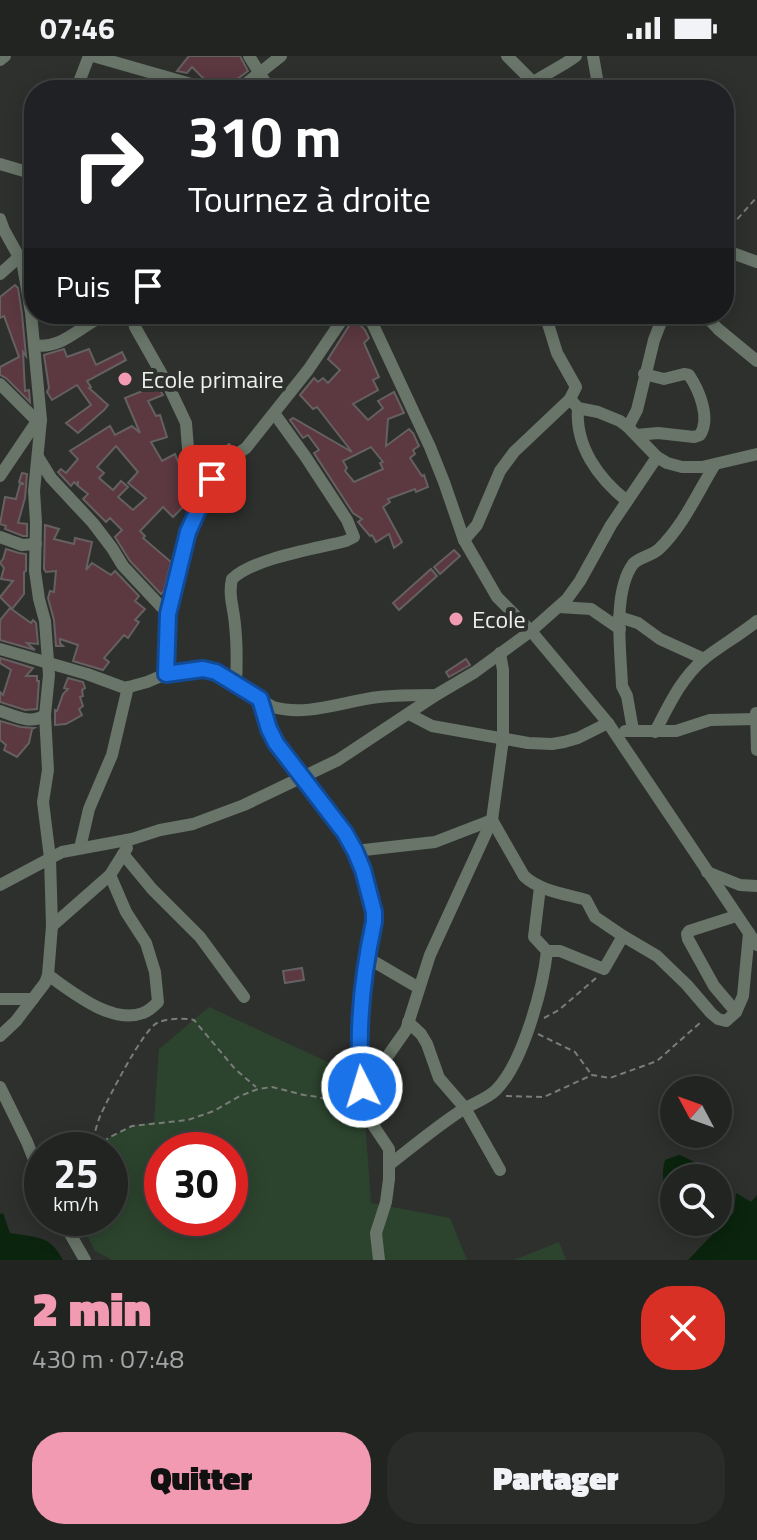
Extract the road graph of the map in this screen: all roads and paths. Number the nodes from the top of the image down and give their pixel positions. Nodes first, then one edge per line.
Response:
1 (5, 56) edge
2 (91, 56) edge
3 (249, 56) edge
4 (281, 56) edge
5 (507, 56) edge
6 (576, 56) edge
7 (593, 56) edge
8 (0, 60) edge
9 (261, 73) junction
10 (80, 80) edge
11 (173, 80) edge
12 (252, 80) edge
13 (265, 80) edge
14 (527, 80) edge
15 (542, 80) edge
16 (597, 80) edge
17 (0, 164) edge
18 (24, 171) edge
19 (757, 197) edge
20 (0, 219) edge
21 (734, 223) edge
22 (734, 254) edge
23 (24, 256) edge
24 (21, 262) junction
25 (757, 262) edge
26 (0, 274) edge
27 (24, 280) edge
28 (31, 324) edge
29 (90, 324) edge
30 (134, 324) edge
31 (339, 324) edge
32 (373, 324) edge
33 (548, 324) edge
34 (659, 324) edge
35 (713, 324) edge
36 (35, 345) junction
37 (757, 361) edge
38 (644, 374) junction
39 (0, 384) edge
40 (574, 404) junction
41 (274, 413) junction
42 (39, 420) junction
43 (632, 431) junction
44 (757, 454) edge
45 (37, 456) junction
46 (657, 457) junction
47 (714, 466) junction
48 (0, 476) edge
49 (207, 493) junction
50 (627, 501) junction
51 (2, 538) edge
52 (464, 540) junction
53 (36, 544) junction
54 (0, 552) edge
55 (559, 607) junction
56 (168, 614) junction
57 (757, 621) edge
58 (619, 623) junction
59 (531, 631) junction
60 (0, 649) edge
61 (500, 653) junction
62 (704, 659) junction
63 (48, 664) junction
64 (166, 674) junction
65 (236, 684) junction
66 (128, 687) junction
67 (436, 695) junction
68 (260, 699) junction
69 (0, 711) edge
70 (409, 714) junction
71 (45, 715) junction
72 (756, 716) edge
73 (611, 728) junction
74 (633, 730) junction
75 (655, 732) junction
76 (503, 739) junction
77 (757, 750) edge
78 (302, 778) junction
79 (492, 820) junction
80 (132, 839) junction
81 (80, 848) junction
82 (355, 851) junction
83 (123, 854) junction
84 (50, 858) junction
85 (707, 872) junction
86 (110, 875) junction
87 (0, 885) edge
88 (757, 886) edge
89 (540, 887) junction
90 (736, 916) junction
91 (52, 926) junction
92 (749, 933) junction
93 (623, 936) junction
94 (757, 945) edge
95 (547, 951) junction
96 (366, 957) junction
97 (604, 969) junction
98 (48, 975) junction
99 (419, 988) junction
100 (244, 997) dead end
101 (0, 999) edge
102 (33, 999) junction
103 (736, 1012) junction
104 (711, 1013) junction
105 (408, 1022) junction
106 (528, 1028) junction
107 (0, 1036) edge
108 (592, 1075) junction
109 (0, 1087) edge
110 (362, 1087) junction
111 (258, 1089) junction
112 (490, 1095) junction
113 (465, 1108) junction
114 (367, 1116) junction
115 (95, 1132) edge
116 (120, 1132) edge
117 (24, 1136) edge
118 (389, 1165) junction
119 (500, 1170) dead end
120 (71, 1236) edge
121 (85, 1260) edge
122 (379, 1260) edge

1 - 8 street
2 - 10 street
2 - 11 street
3 - 9 street
4 - 9 street
5 - 14 street
6 - 15 street
7 - 16 street
9 - 12 street
9 - 13 street
17 - 18 street
19 - 21 path
20 - 24 street
22 - 25 street
23 - 24 street
24 - 26 street
24 - 27 street
28 - 36 street
29 - 36 street
30 - 49 street
31 - 41 street
32 - 52 street
33 - 40 street
34 - 38 street
35 - 37 street
36 - 42 street
38 - 43 street
38 - 43 street
39 - 42 street
40 - 43 street
40 - 50 street
40 - 52 street
41 - 49 street
41 - 65 street
42 - 45 street
42 - 48 street
43 - 46 street
44 - 47 street
45 - 53 street
45 - 56 street
46 - 47 street
46 - 50 street
47 - 58 street
49 - 56 street
50 - 55 street
51 - 53 street
51 - 54 street
52 - 59 street
53 - 63 street
55 - 58 street
55 - 59 street
56 - 64 street
57 - 62 street
58 - 62 street
58 - 74 street
59 - 61 street
59 - 73 street
60 - 63 street
61 - 67 street
61 - 76 street
62 - 75 street
63 - 66 street
63 - 71 street
64 - 65 street
64 - 66 street
65 - 68 street
66 - 81 street
67 - 68 street
67 - 70 street
68 - 78 street
69 - 71 street
70 - 76 street
70 - 78 street
71 - 84 street
72 - 75 street
72 - 77 street
73 - 74 street
73 - 76 street
73 - 85 street
74 - 75 street
76 - 79 street
78 - 80 street
78 - 82 street
79 - 82 street
79 - 89 street
79 - 99 street
80 - 81 street
80 - 83 street
81 - 84 street
82 - 96 street
83 - 86 street
83 - 100 street
84 - 87 street
84 - 91 street
85 - 88 street
85 - 90 street
86 - 91 street
86 - 98 street
89 - 93 street
89 - 95 street
90 - 92 street
90 - 103 street
91 - 98 street
92 - 94 street
92 - 103 street
93 - 97 street
93 - 104 street
95 - 97 street
95 - 106 street
96 - 99 street
96 - 110 street
97 - 106 path
98 - 102 street
99 - 105 street
101 - 102 street
102 - 107 street
103 - 104 street
104 - 108 path
105 - 110 street
105 - 113 street
106 - 108 path
106 - 112 street
108 - 112 path
109 - 117 street
110 - 114 street
111 - 114 path
111 - 115 path
111 - 116 path
112 - 113 street
113 - 118 street
113 - 119 street
114 - 118 street
118 - 122 street
120 - 121 street

